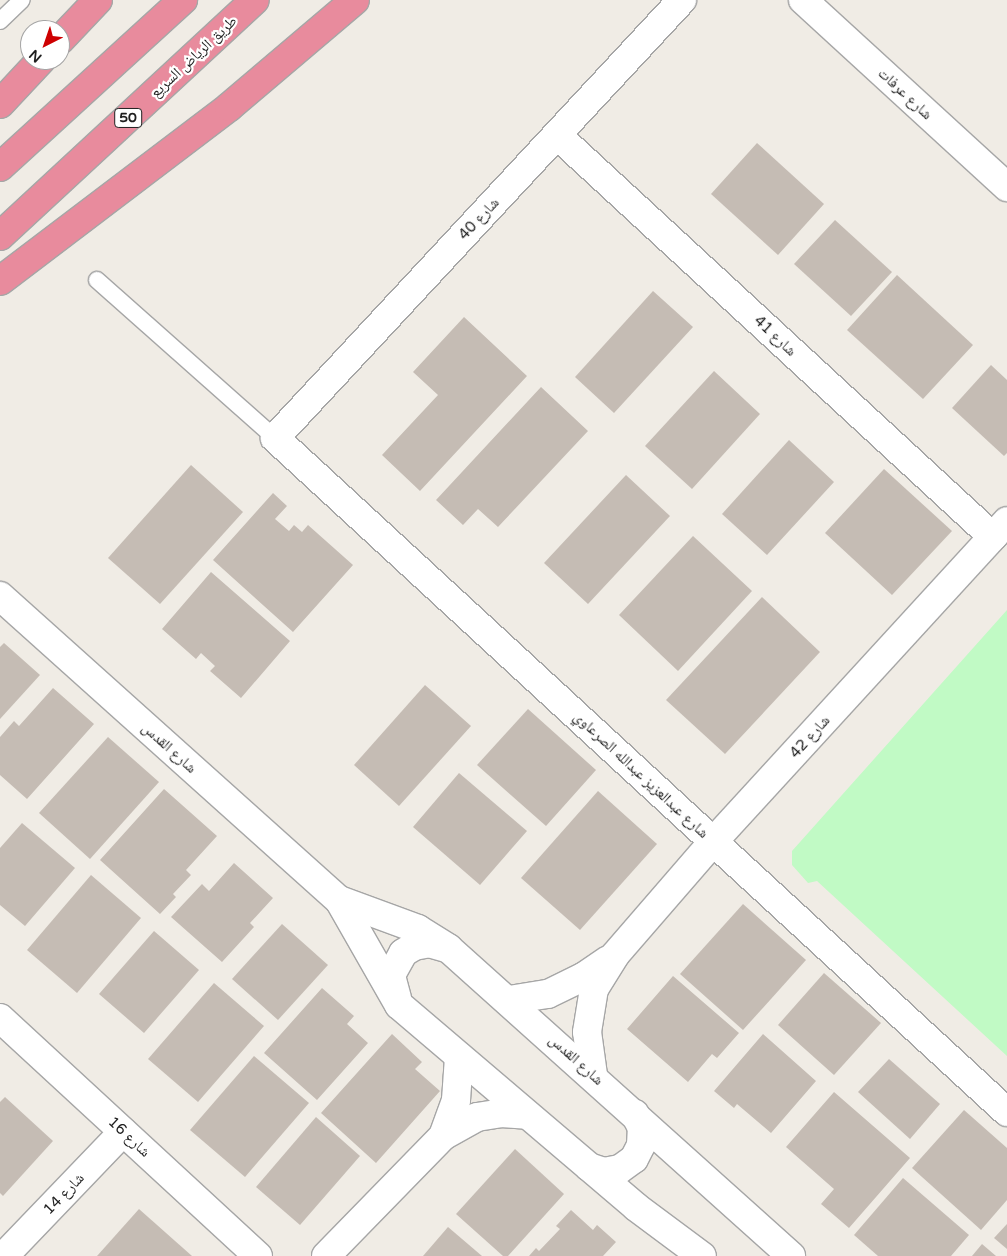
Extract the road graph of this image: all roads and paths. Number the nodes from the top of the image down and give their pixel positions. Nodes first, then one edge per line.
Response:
1 (22, 0) edge
2 (98, 0) edge
3 (182, 0) edge
4 (255, 0) edge
5 (355, 0) edge
6 (682, 0) edge
7 (804, 0) edge
8 (0, 21) edge
9 (70, 29) edge
10 (32, 70) edge
11 (0, 104) edge
12 (557, 135) junction
13 (0, 167) edge
14 (1007, 187) edge
15 (0, 236) edge
16 (97, 280) dead end
17 (0, 281) edge
18 (275, 438) junction
19 (1000, 529) edge
20 (0, 596) edge
21 (714, 842) junction
22 (339, 900) junction
23 (448, 948) junction
24 (615, 955) junction
25 (510, 1000) junction
26 (399, 1004) junction
27 (0, 1018) edge
28 (459, 1057) junction
29 (593, 1075) junction
30 (1007, 1112) edge
31 (634, 1114) junction
32 (528, 1115) junction
33 (123, 1132) junction
34 (443, 1136) junction
35 (589, 1167) junction
36 (4, 1256) edge
37 (258, 1256) edge
38 (326, 1256) edge
39 (702, 1256) edge
40 (791, 1256) edge

1 - 8 lane
2 - 9 highway
3 - 13 highway
4 - 15 highway, طريق الرياض السريع / 50
5 - 17 highway
6 - 12 street, شارع 40
7 - 14 street, شارع عرفات
10 - 11 highway
12 - 18 street, شارع 40
12 - 19 street, شارع 41
16 - 18 lane
18 - 21 street, شارع عبدالعزيز عبدالله الصرعاوي
19 - 21 street, شارع 42
20 - 22 street, شارع القدس
21 - 24 street, شارع 42
21 - 30 street, شارع عبدالعزيز عبدالله الصرعاوي
22 - 23 street, شارع القدس
22 - 26 street, شارع القدس
23 - 25 street, شارع القدس
23 - 26 street
24 - 25 street, شارع 42
24 - 29 street, شارع 42
25 - 29 street, شارع القدس
26 - 28 street, شارع القدس
27 - 33 street, شارع 16
28 - 32 street, شارع القدس
28 - 34 street
29 - 31 street, شارع القدس
31 - 35 street
31 - 40 street, شارع القدس
32 - 34 street
32 - 35 street, شارع القدس
33 - 36 street, شارع 14
33 - 37 street, شارع 16
34 - 38 street
35 - 39 street, شارع القدس

